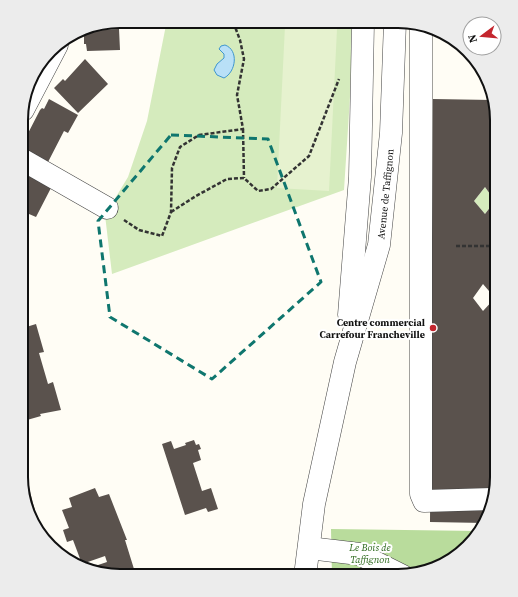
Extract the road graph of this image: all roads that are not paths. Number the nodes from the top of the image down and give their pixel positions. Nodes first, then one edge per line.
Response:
1 (363, 28) edge
2 (395, 28) edge
3 (421, 31) edge
4 (43, 70) edge
5 (34, 89) edge
6 (28, 163) edge
7 (107, 208) road end
8 (345, 362) junction
9 (487, 499) edge
10 (309, 548) junction
11 (306, 569) edge
12 (389, 569) edge

1 - 8 street, Avenue de Taffignon
2 - 8 street, Avenue de Taffignon
3 - 9 street
4 - 5 street
6 - 7 street
8 - 10 street, Avenue de Taffignon
10 - 11 street, Avenue de Taffignon
10 - 12 street

